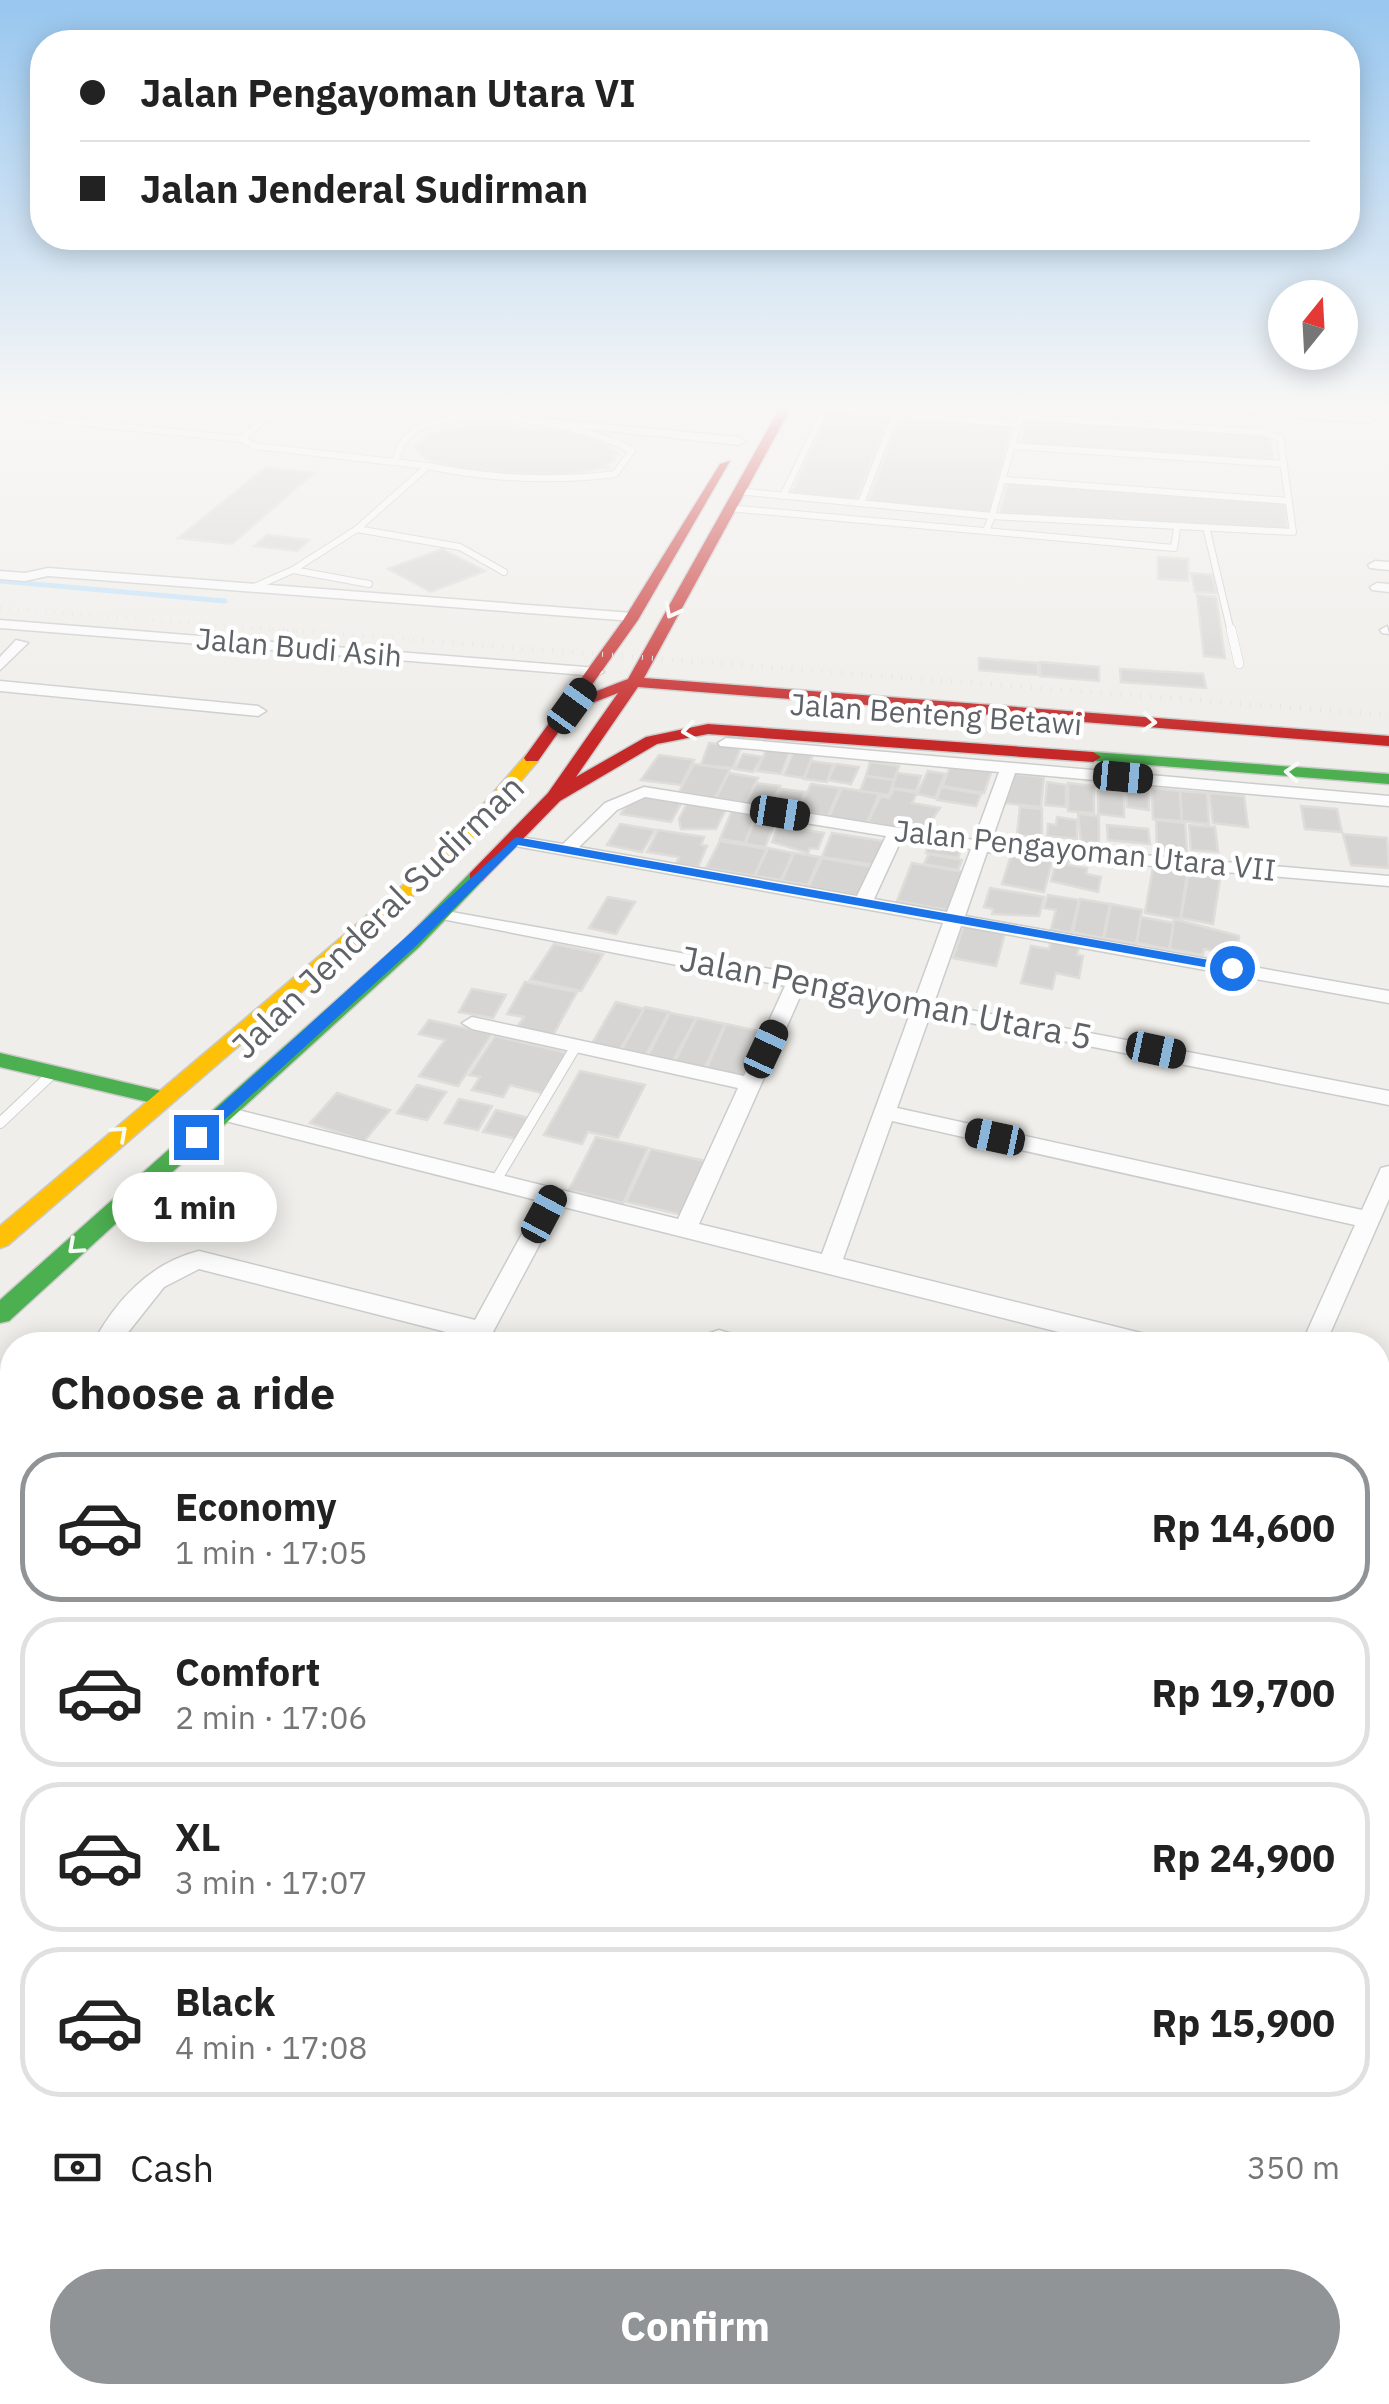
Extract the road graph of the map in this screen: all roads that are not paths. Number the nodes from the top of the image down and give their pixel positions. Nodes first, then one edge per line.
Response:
1 (372, 516) edge
2 (693, 516) edge
3 (724, 516) edge
4 (865, 516) edge
5 (993, 516) edge
6 (996, 516) edge
7 (1290, 516) edge
8 (1177, 528) junction
9 (357, 530) junction
10 (1207, 530) junction
11 (986, 531) junction
12 (293, 570) junction
13 (504, 572) dead end
14 (10, 581) edge
15 (369, 584) dead end
16 (252, 588) junction
17 (632, 616) junction
18 (0, 624) edge
19 (21, 643) dead end
20 (1240, 664) dead end
21 (0, 666) edge
22 (597, 672) junction
23 (634, 682) junction
24 (0, 686) edge
25 (572, 706) junction
26 (258, 712) dead end
27 (1389, 741) edge
28 (726, 743) dead end
29 (1009, 767) junction
30 (524, 770) junction
31 (1389, 780) edge
32 (561, 787) junction
33 (1389, 801) edge
34 (896, 832) junction
35 (516, 841) junction
36 (982, 846) junction
37 (568, 850) junction
38 (1389, 881) edge
39 (864, 901) junction
40 (442, 913) junction
41 (958, 917) junction
42 (798, 980) junction
43 (1389, 997) edge
44 (922, 1004) junction
45 (472, 1024) dead end
46 (576, 1046) junction
47 (0, 1060) edge
48 (53, 1073) junction
49 (751, 1084) junction
50 (160, 1098) junction
51 (1389, 1098) edge
52 (883, 1112) junction
53 (222, 1114) junction
54 (2, 1117) edge
55 (1389, 1174) edge
56 (495, 1182) junction
57 (554, 1196) junction
58 (1369, 1220) junction
59 (685, 1229) junction
60 (0, 1239) edge
61 (829, 1266) junction
62 (0, 1314) edge
63 (114, 1332) edge
64 (457, 1332) edge
65 (481, 1332) edge
66 (1096, 1332) edge
67 (1320, 1332) edge

1 - 9 lane
2 - 17 main road, Jalan Jenderal Sudirman
3 -> 23 main road, Jalan Jenderal Sudirman
4 - 11 lane
5 - 11 lane
6 - 8 lane
7 - 10 lane
8 - 10 lane
8 - 11 lane
9 - 12 lane
9 - 13 lane
10 - 20 lane
12 - 15 lane
12 - 16 lane
14 - 16 street
16 - 17 street
17 - 22 main road, Jalan Jenderal Sudirman
18 - 22 street, Jalan Budi Asih
19 - 21 street
22 - 25 main road, Jalan Jenderal Sudirman
23 - 25 main road, Jalan Benteng Betawi
23 -> 27 main road, Jalan Benteng Betawi
23 - 32 main road, Jalan Jenderal Sudirman
24 - 26 street
25 - 30 main road, Jalan Jenderal Sudirman
28 - 29 street
29 - 33 street
29 - 36 street
30 - 32 main road
30 - 50 main road, Jalan Jenderal Sudirman
31 -> 32 main road, Jalan Benteng Betawi
32 - 35 main road, Jalan Jenderal Sudirman
34 - 36 street, Jalan Pengayoman Utara VII
34 - 37 street, Jalan Pengayoman Utara VII
34 - 39 street
35 - 37 street
35 - 40 main road, Jalan Jenderal Sudirman
36 - 38 street, Jalan Pengayoman Utara VII
36 - 41 street
37 - 39 street
39 - 41 street
40 - 42 street, Jalan Pengayoman Utara 5
40 - 53 main road, Jalan Jenderal Sudirman
41 - 43 street
41 - 44 street
42 - 44 street, Jalan Pengayoman Utara 5
42 - 49 street
44 - 51 street, Jalan Pengayoman Utara 5
44 - 52 street
45 - 46 street
46 - 49 street
46 - 56 lane
47 - 48 main road
48 - 50 main road
48 - 54 lane
49 - 59 street
60 -> 50 main road, Jalan Jenderal Sudirman
52 - 58 street
52 - 61 street
53 - 56 street
53 -> 62 main road, Jalan Jenderal Sudirman
55 - 58 street
56 - 57 street
57 - 59 street
57 - 65 street
58 - 67 street
59 - 61 street
61 - 66 street
63 - 64 street

